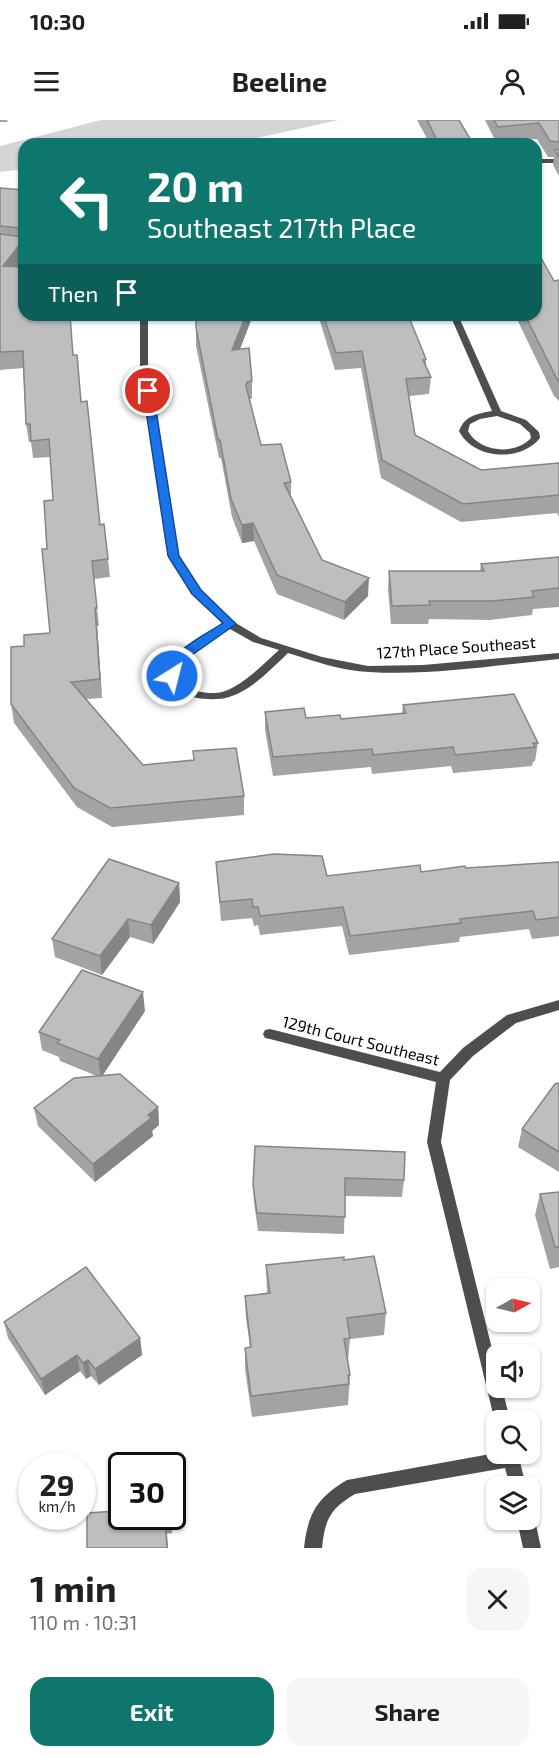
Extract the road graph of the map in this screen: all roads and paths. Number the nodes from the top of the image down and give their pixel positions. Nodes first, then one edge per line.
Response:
1 (542, 161) edge
2 (559, 161) edge
3 (144, 321) edge
4 (457, 321) edge
5 (497, 413) junction
6 (230, 624) junction
7 (286, 649) junction
8 (559, 656) edge
9 (559, 1005) edge
10 (270, 1034) dead end
11 (443, 1078) junction
12 (500, 1410) edge
13 (486, 1461) edge
14 (528, 1530) edge
15 (314, 1548) edge
16 (532, 1548) edge

1 - 2 street
3 - 6 street, 127th Place Southeast
4 - 5 street
5 - 5 street
6 - 7 street, 127th Place Southeast
6 - 7 street
7 - 8 street, 127th Place Southeast
9 - 11 street
10 - 11 street, 129th Court Southeast
11 - 12 street
13 - 15 street
14 - 16 street

